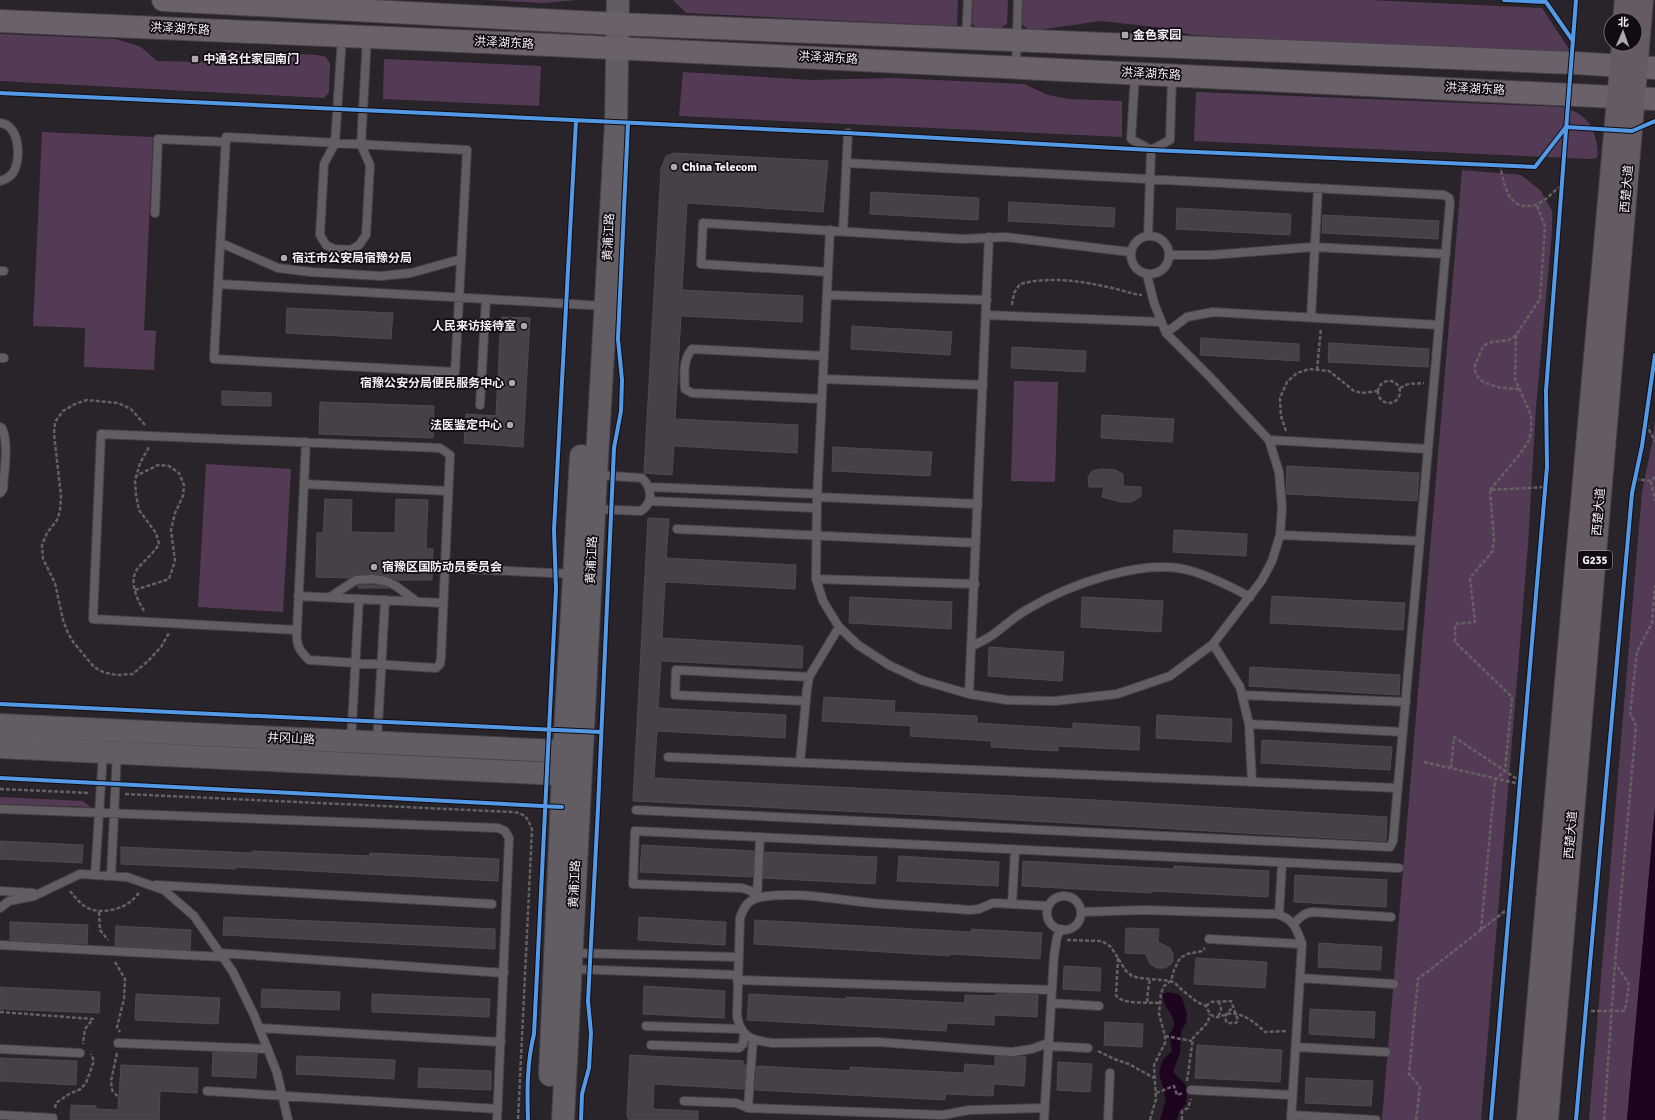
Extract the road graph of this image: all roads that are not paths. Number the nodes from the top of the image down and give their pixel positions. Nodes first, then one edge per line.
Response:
1 (163, 0) edge
2 (604, 0) edge
3 (618, 0) edge
4 (968, 0) edge
5 (1018, 0) edge
6 (1626, 0) edge
7 (1642, 0) edge
8 (1625, 12) edge
9 (0, 21) edge
10 (611, 24) junction
11 (342, 36) junction
12 (367, 37) junction
13 (966, 38) junction
14 (1017, 40) junction
15 (610, 48) junction
16 (1627, 52) edge
17 (1016, 67) junction
18 (1637, 67) edge
19 (1135, 73) junction
20 (1172, 75) junction
21 (1636, 98) edge
22 (0, 123) edge
23 (848, 133) dead end
24 (226, 142) junction
25 (335, 143) junction
26 (361, 145) junction
27 (1151, 150) junction
28 (847, 163) junction
29 (1150, 178) junction
30 (0, 181) edge
31 (1318, 188) junction
32 (155, 213) dead end
33 (830, 230) junction
34 (843, 231) junction
35 (1148, 236) junction
36 (989, 237) junction
37 (221, 243) junction
38 (1314, 247) junction
39 (1130, 252) junction
40 (1446, 254) junction
41 (1170, 255) junction
42 (461, 259) junction
43 (828, 272) junction
44 (1147, 275) junction
45 (218, 284) junction
46 (827, 295) junction
47 (459, 298) junction
48 (486, 299) junction
49 (987, 300) junction
50 (598, 305) junction
51 (986, 315) junction
52 (1311, 318) junction
53 (1161, 322) junction
54 (1439, 325) junction
55 (1166, 333) junction
56 (824, 356) junction
57 (823, 379) junction
58 (983, 385) junction
59 (822, 400) junction
60 (480, 405) dead end
61 (0, 427) edge
62 (1269, 440) junction
63 (306, 442) junction
64 (1428, 449) junction
65 (596, 475) junction
66 (304, 484) junction
67 (650, 487) junction
68 (448, 491) junction
69 (0, 493) edge
70 (817, 496) junction
71 (649, 501) junction
72 (978, 504) junction
73 (817, 508) junction
74 (594, 509) junction
75 (677, 529) dead end
76 (817, 535) junction
77 (1280, 535) junction
78 (1420, 541) junction
79 (976, 543) junction
80 (445, 568) junction
81 (583, 574) junction
82 (816, 579) junction
83 (974, 584) junction
84 (298, 596) junction
85 (330, 597) junction
86 (1250, 597) junction
87 (359, 599) junction
88 (385, 600) junction
89 (416, 602) junction
90 (443, 603) junction
91 (840, 627) junction
92 (297, 630) junction
93 (1213, 644) junction
94 (972, 646) junction
95 (356, 663) junction
96 (381, 665) junction
97 (809, 677) junction
98 (969, 694) junction
99 (1242, 694) junction
100 (806, 701) junction
101 (1406, 702) junction
102 (1249, 724) junction
103 (0, 725) edge
104 (1403, 732) junction
105 (0, 748) edge
106 (573, 751) junction
107 (110, 753) junction
108 (351, 753) junction
109 (376, 754) junction
110 (668, 757) dead end
111 (800, 762) junction
112 (572, 775) junction
113 (1252, 782) junction
114 (1398, 788) junction
115 (0, 809) edge
116 (636, 810) dead end
117 (99, 813) junction
118 (114, 814) junction
119 (760, 837) junction
120 (1015, 850) junction
121 (1282, 863) junction
122 (1399, 868) dead end
123 (95, 875) junction
124 (111, 876) junction
125 (147, 884) junction
126 (0, 891) edge
127 (39, 894) junction
128 (757, 898) junction
129 (492, 904) dead end
130 (1012, 904) junction
131 (1048, 906) junction
132 (0, 908) edge
133 (1082, 912) junction
134 (1279, 915) junction
135 (1391, 917) dead end
136 (1294, 924) junction
137 (1061, 929) junction
138 (1209, 939) road end
139 (1302, 944) junction
140 (0, 946) edge
141 (221, 955) junction
142 (738, 957) junction
143 (563, 960) junction
144 (504, 973) junction
145 (737, 977) junction
146 (1300, 978) junction
147 (1394, 984) dead end
148 (1052, 990) junction
149 (1051, 1003) junction
150 (1099, 1006) dead end
151 (646, 1026) dead end
152 (259, 1028) junction
153 (742, 1031) junction
154 (753, 1039) junction
155 (500, 1042) junction
156 (118, 1043) road end
157 (651, 1045) dead end
158 (1048, 1045) junction
159 (1296, 1046) junction
160 (1088, 1048) road end
161 (0, 1049) edge
162 (268, 1049) junction
163 (1386, 1052) dead end
164 (80, 1053) dead end
165 (1110, 1073) dead end
166 (1190, 1090) road end
167 (208, 1091) dead end
168 (282, 1095) junction
169 (1292, 1095) junction
170 (684, 1101) dead end
171 (498, 1108) junction
172 (748, 1108) junction
173 (1045, 1108) junction
174 (0, 1115) edge
175 (53, 1118) dead end
176 (1291, 1118) edge
177 (288, 1120) edge
178 (497, 1120) edge
179 (548, 1120) edge
180 (563, 1120) edge
181 (1044, 1120) edge
182 (1108, 1120) edge
183 (1376, 1120) edge
184 (1528, 1120) edge
185 (1547, 1120) edge

1 - 10 main road, 洪泽湖东路
2 - 10 street, 黄浦江路
3 - 10 street, 黄浦江路
4 - 13 lane
5 - 14 lane
6 - 8 highway
7 - 18 highway, 西楚大道 / G235
9 - 11 main road, 洪泽湖东路
10 - 13 main road, 洪泽湖东路
10 - 15 street, 黄浦江路
11 - 12 main road, 洪泽湖东路
11 - 25 lane
12 - 15 main road, 洪泽湖东路
12 - 26 lane
13 - 14 main road, 洪泽湖东路
14 - 17 lane
14 - 18 main road, 洪泽湖东路
15 - 17 main road, 洪泽湖东路
15 - 50 street, 黄浦江路
16 - 18 highway, 西楚大道 / G235
17 - 19 main road, 洪泽湖东路
18 - 21 highway, 西楚大道 / G235
19 - 20 main road, 洪泽湖东路
19 - 27 lane
20 - 21 main road, 洪泽湖东路
20 - 27 lane
21 - 184 highway, 西楚大道 / G235
21 - 185 highway, 西楚大道 / G235
22 - 30 lane
23 - 28 lane
24 - 25 lane
24 - 32 lane
24 - 37 lane
25 - 26 lane
25 - 26 lane
26 - 42 lane
27 - 29 lane
28 - 29 lane
28 - 34 lane
29 - 31 lane
29 - 35 lane
31 - 38 lane
31 - 40 lane
33 - 34 lane
33 - 43 lane
33 - 43 lane
34 - 36 lane
35 - 39 lane
35 - 41 lane
36 - 39 lane
36 - 49 lane
37 - 42 lane
37 - 45 lane
38 - 40 lane
38 - 41 lane
38 - 52 lane
39 - 44 lane
40 - 54 lane
41 - 44 lane
42 - 47 lane
43 - 46 lane
44 - 53 lane
45 - 47 lane
45 - 47 lane
46 - 49 lane
46 - 56 lane
47 - 48 lane
48 - 50 lane
48 - 60 lane
49 - 51 lane
50 - 65 street, 黄浦江路
50 - 81 street, 黄浦江路
51 - 53 lane
51 - 58 lane
52 - 54 lane
52 - 55 lane
53 - 55 lane
54 - 64 lane
55 - 62 lane
56 - 57 lane
56 - 59 lane
57 - 58 lane
57 - 59 lane
58 - 72 lane
59 - 70 lane
61 - 69 lane
62 - 64 lane
62 - 77 lane
63 - 66 lane
63 - 68 lane
63 - 92 lane
64 - 78 lane
65 - 67 lane
65 - 74 street, 黄浦江路
66 - 68 lane
66 - 84 lane
67 - 70 lane
67 - 71 lane
68 - 80 lane
70 - 72 lane
70 - 73 lane
71 - 73 lane
71 - 74 lane
72 - 79 lane
73 - 76 lane
74 - 81 street, 黄浦江路
75 - 76 lane
76 - 79 lane
76 - 82 lane
77 - 78 lane
77 - 86 lane
78 - 101 lane
79 - 83 lane
80 - 81 lane
80 - 90 lane
81 - 106 street, 黄浦江路
82 - 83 lane
82 - 91 lane
83 - 94 lane
84 - 85 lane
84 - 92 lane
85 - 87 lane
85 - 89 lane
86 - 93 lane
86 - 94 lane
87 - 88 lane
87 - 95 lane
88 - 89 lane
88 - 96 lane
89 - 90 lane
90 - 96 lane
91 - 97 lane
91 - 98 lane
92 - 95 lane
93 - 98 lane
93 - 99 lane
94 - 98 lane
95 - 96 lane
95 - 108 lane
96 - 109 lane
97 - 100 lane
97 - 100 lane
99 - 101 lane
99 - 102 lane
100 - 111 lane
101 - 104 lane
102 - 104 lane
102 - 113 lane
103 - 108 street, 井冈山路
104 - 114 lane
105 - 107 street, 井冈山路
106 - 109 street, 井冈山路
106 - 112 street, 黄浦江路
107 - 108 street, 井冈山路
107 - 117 lane
107 - 118 lane
108 - 109 street, 井冈山路
109 - 112 street, 井冈山路
110 - 111 lane
111 - 113 lane
112 - 143 street, 黄浦江路
113 - 114 lane
114 - 116 lane
115 - 117 lane
117 - 118 lane
117 - 123 lane
118 - 124 lane
118 - 144 lane
119 - 120 lane
119 - 128 lane
119 - 128 lane
120 - 121 lane
120 - 130 lane
121 - 122 lane
121 - 134 lane
123 - 124 lane
123 - 127 lane
124 - 125 lane
125 - 129 lane
125 - 141 lane
126 - 127 lane
127 - 132 lane
128 - 130 lane
128 - 142 lane
130 - 131 lane
131 - 133 lane
131 - 137 lane
133 - 134 lane
133 - 137 lane
134 - 136 lane
135 - 136 lane
136 - 139 lane
137 - 148 lane
138 - 139 lane
139 - 146 lane
140 - 141 lane
141 - 144 lane
141 - 152 lane
142 - 143 lane
142 - 145 lane
143 - 145 lane
143 - 179 street, 黄浦江路
143 - 180 street, 黄浦江路
144 - 155 lane
145 - 148 lane
145 - 153 lane
146 - 147 lane
146 - 159 lane
148 - 149 lane
149 - 150 lane
149 - 158 lane
151 - 153 lane
152 - 155 lane
152 - 162 lane
153 - 154 lane
153 - 157 lane
154 - 158 lane
154 - 172 lane
155 - 171 lane
156 - 162 lane
158 - 160 lane
158 - 173 lane
159 - 163 lane
159 - 169 lane
161 - 164 lane
162 - 168 lane
165 - 182 lane
166 - 169 lane
167 - 168 lane
168 - 171 lane
168 - 177 lane
169 - 176 lane
170 - 172 lane
171 - 178 lane
172 - 173 lane
173 - 181 lane
174 - 175 lane
176 - 183 lane

